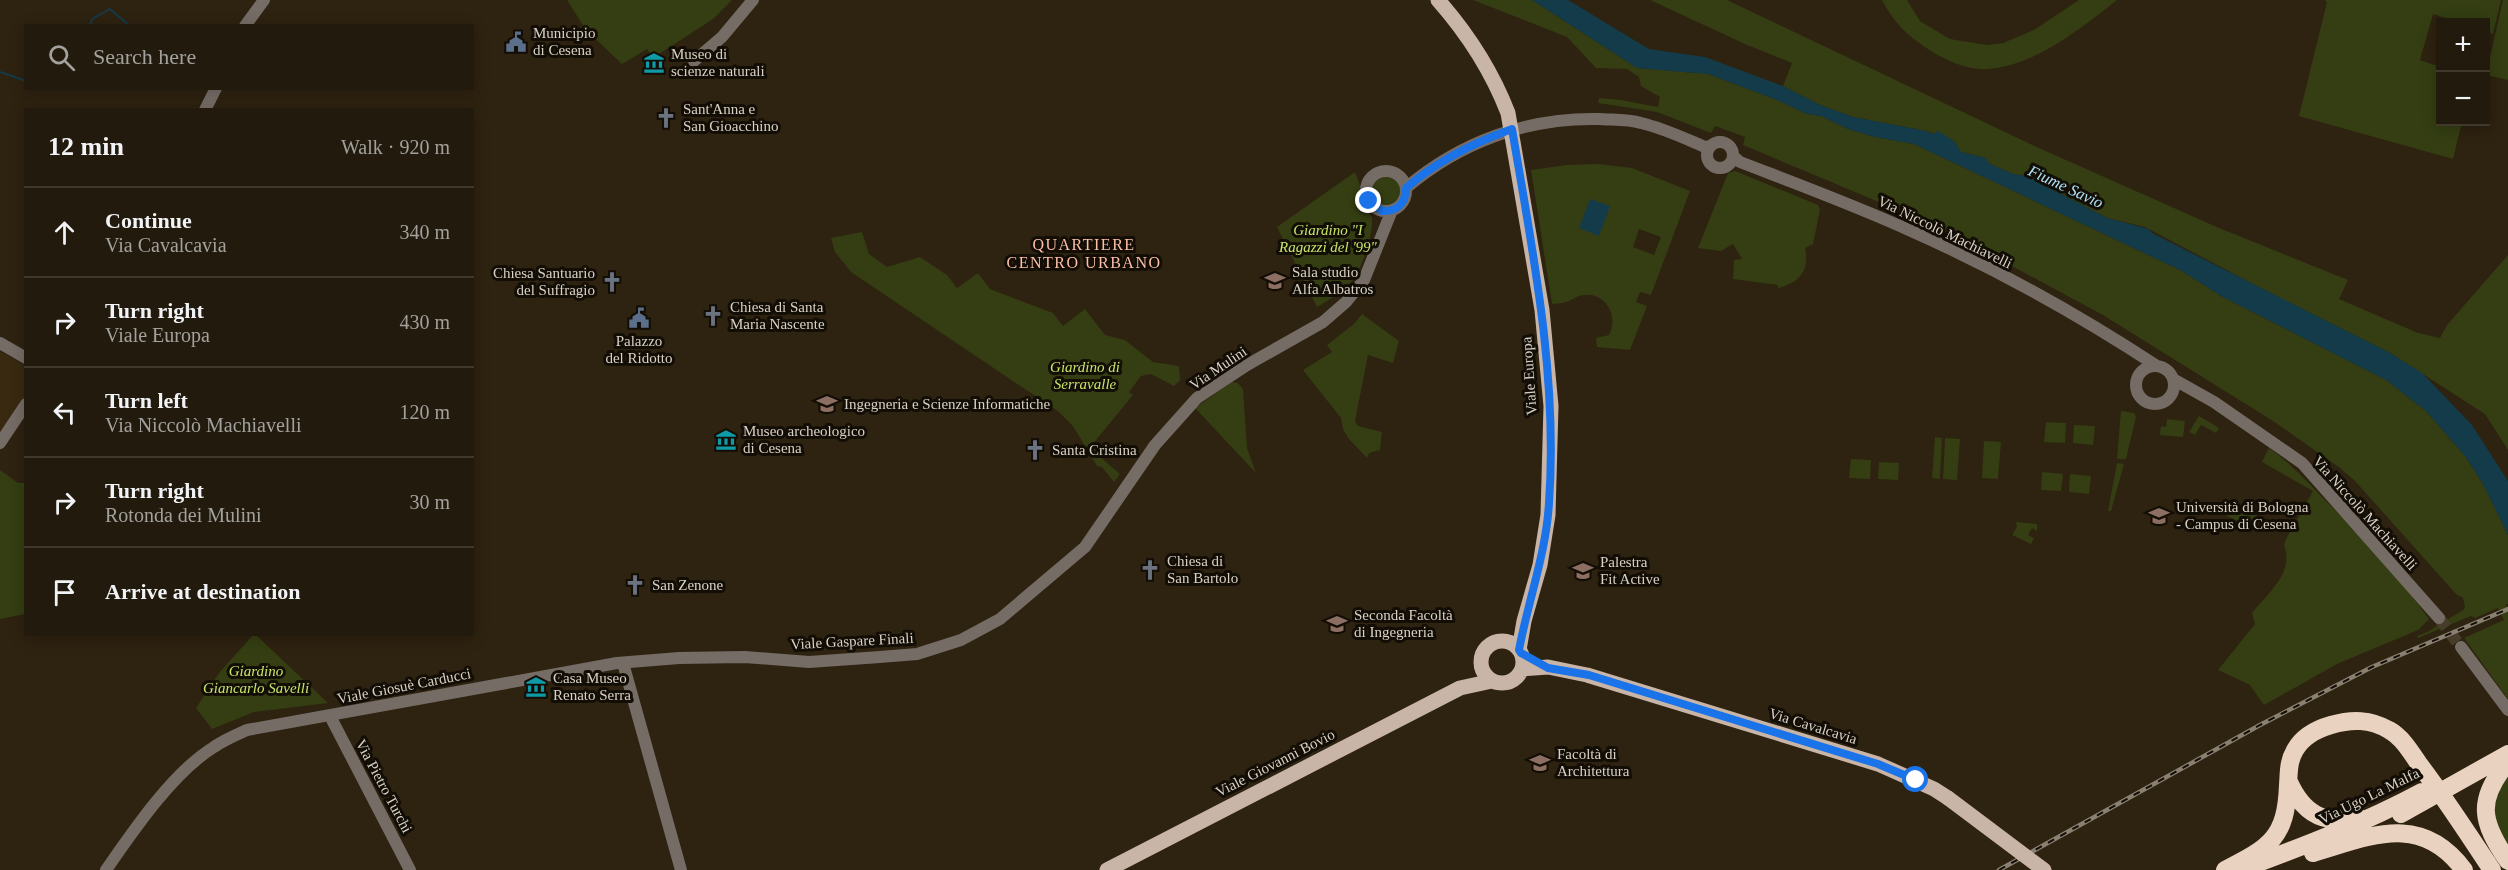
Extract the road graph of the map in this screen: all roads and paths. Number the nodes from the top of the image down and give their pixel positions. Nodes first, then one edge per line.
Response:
1 (264, 0) edge
2 (753, 0) edge
3 (1438, 0) edge
4 (246, 24) edge
5 (694, 61) dead end
6 (215, 90) edge
7 (207, 108) edge
8 (1512, 129) junction
9 (1708, 149) junction
10 (1735, 160) junction
11 (1424, 173) junction
12 (1399, 176) junction
13 (1406, 188) junction
14 (1377, 209) junction
15 (1392, 210) junction
16 (1383, 236) junction
17 (0, 343) edge
18 (2129, 348) junction
19 (24, 357) edge
20 (2157, 366) junction
21 (2141, 372) junction
22 (2173, 379) junction
23 (2202, 395) junction
24 (2170, 396) junction
25 (24, 407) edge
26 (0, 443) edge
27 (1085, 547) joint
28 (2439, 618) tunnel mouth
29 (1524, 621) junction
30 (1501, 641) junction
31 (2461, 647) tunnel mouth
32 (1520, 651) junction
33 (623, 663) junction
34 (1481, 666) junction
35 (1548, 668) junction
36 (1522, 669) junction
37 (1491, 681) junction
38 (1460, 688) junction
39 (2508, 710) edge
40 (330, 716) junction
41 (2508, 741) edge
42 (2507, 760) edge
43 (2289, 780) junction
44 (2422, 792) junction
45 (2294, 859) junction
46 (2508, 861) edge
47 (106, 870) edge
48 (410, 870) edge
49 (681, 870) edge
50 (1107, 870) edge
51 (2044, 870) edge
52 (2225, 870) edge
53 (2239, 870) edge
54 (2268, 870) edge
55 (2464, 870) edge
56 (2492, 870) edge

1 - 4 street
2 - 5 street
3 - 8 main road, Viale Europa
6 - 7 street
8 - 9 street
8 - 11 street
8 - 29 main road, Viale Europa
9 - 10 street
9 - 10 street
10 - 18 street, Via Niccolò Machiavelli
11 - 12 street
11 - 13 street
12 - 13 street
12 - 14 street
13 - 15 street
14 - 15 street
14 - 16 street
15 - 16 street, Via Mulini
16 - 27 street, Via Mulini
17 - 19 street
18 - 20 street, Via Niccolò Machiavelli
18 - 21 street
20 - 21 street
20 - 22 street
21 - 24 street
22 - 23 street, Via Niccolò Machiavelli
22 - 24 street
23 - 24 street
23 - 28 street, Via Niccolò Machiavelli
25 - 26 street
27 - 33 street, Viale Gaspare Finali
29 - 30 main road
29 - 32 main road, Viale Europa
30 - 32 main road
30 - 34 main road
31 - 39 street
32 - 35 main road, Via Cavalcavia
32 - 36 main road
33 - 40 street, Viale Giosuè Carducci
33 - 49 street
34 - 37 main road
34 - 38 main road, Viale Giovanni Bovio
35 - 36 main road, Via Cavalcavia
35 - 51 main road, Via Cavalcavia, bridge
36 - 37 main road
37 - 38 main road, Viale Giovanni Bovio
38 - 50 main road, Viale Giovanni Bovio
40 - 47 street, Viale Giosuè Carducci
40 - 48 street, Via Pietro Turchi
41 - 44 highway, Via Ugo La Malfa
42 - 45 highway, Via Ugo La Malfa, bridge
42 - 46 highway
43 - 44 highway
43 - 52 highway
43 - 56 highway
44 - 53 highway, Via Ugo La Malfa
45 - 54 highway, Via Ugo La Malfa
45 - 55 highway

